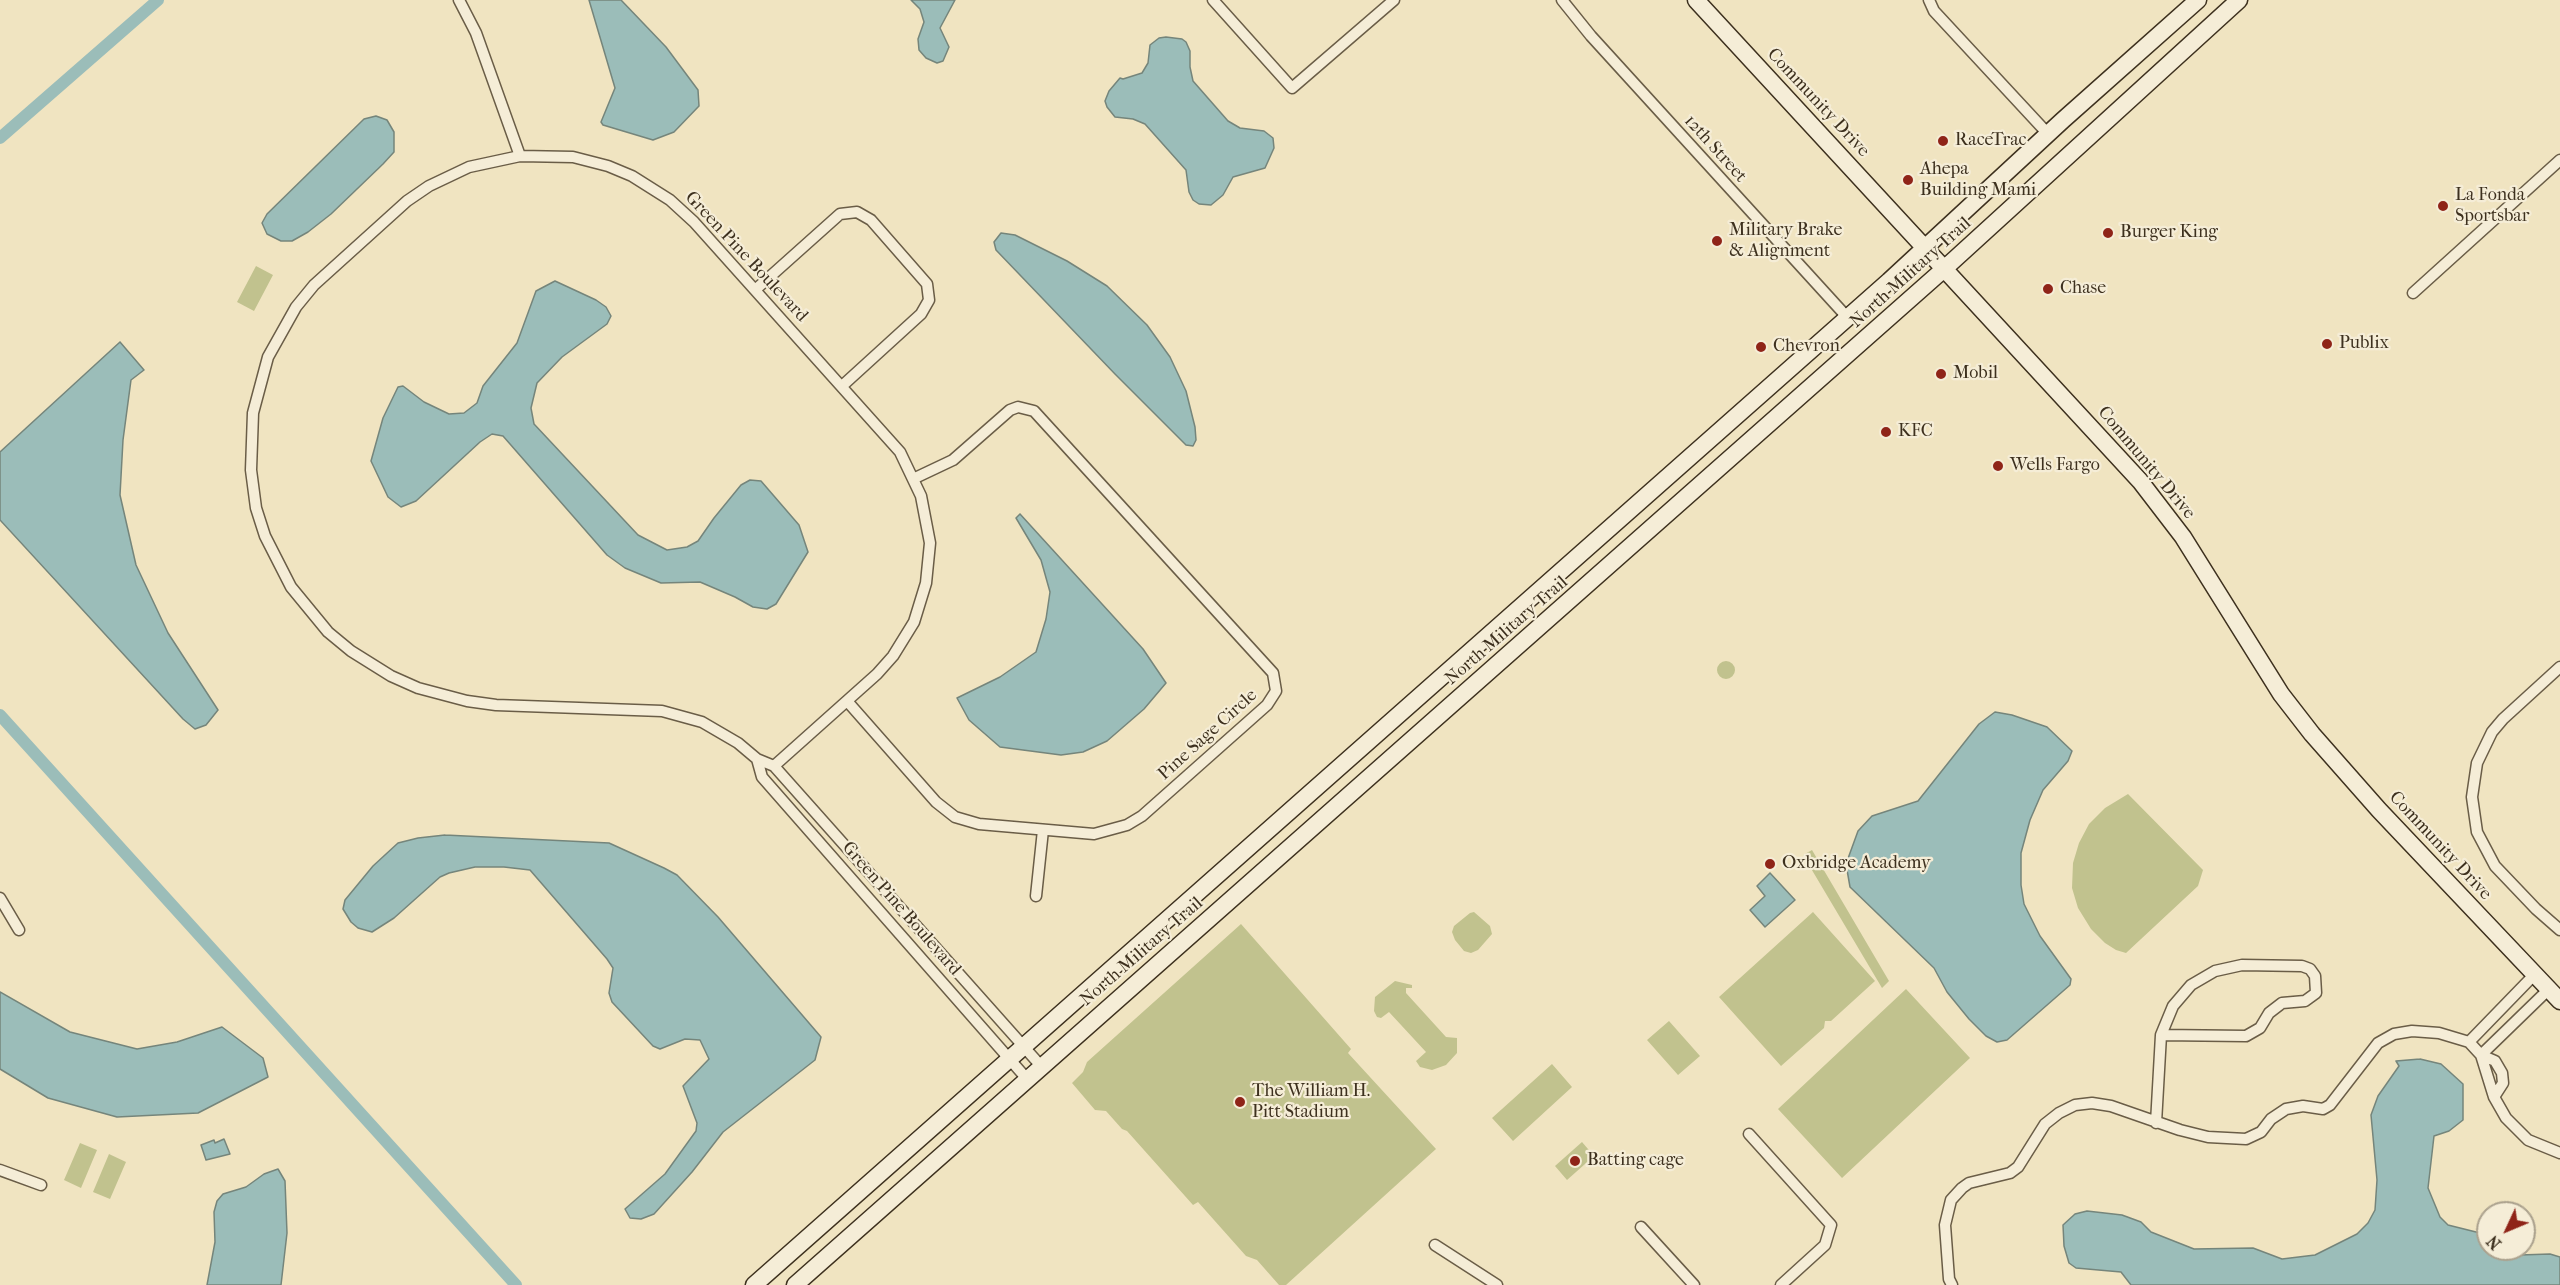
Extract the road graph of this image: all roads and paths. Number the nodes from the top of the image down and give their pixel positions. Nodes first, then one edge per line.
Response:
1 (459, 0) edge
2 (1213, 0) edge
3 (1394, 0) edge
4 (1562, 0) edge
5 (1696, 0) edge
6 (1929, 0) edge
7 (2198, 0) edge
8 (2239, 0) edge
9 (2049, 135) junction
10 (520, 156) junction
11 (2560, 160) edge
12 (1926, 248) junction
13 (1944, 269) junction
14 (755, 290) junction
15 (2413, 293) dead end
16 (1847, 317) junction
17 (842, 386) junction
18 (915, 478) junction
19 (1473, 649) junction
20 (2560, 667) edge
21 (1493, 670) junction
22 (847, 701) junction
23 (757, 759) junction
24 (774, 766) junction
25 (1043, 830) junction
26 (1036, 896) dead end
27 (0, 898) edge
28 (19, 930) dead end
29 (2560, 930) edge
30 (2534, 975) junction
31 (2554, 995) edge
32 (2161, 1035) junction
33 (2469, 1042) junction
34 (1023, 1047) junction
35 (2481, 1055) junction
36 (1010, 1058) junction
37 (1041, 1066) junction
38 (1027, 1079) junction
39 (2156, 1123) junction
40 (1749, 1134) dead end
41 (2560, 1153) edge
42 (0, 1170) edge
43 (41, 1185) dead end
44 (1641, 1227) dead end
45 (1436, 1245) dead end
46 (754, 1285) edge
47 (795, 1285) edge
48 (1497, 1285) edge
49 (1694, 1285) edge
50 (1780, 1285) edge
51 (1952, 1285) edge

1 - 10 street
2 - 3 street
4 - 16 street, 12th Street
5 - 12 main road, Community Drive
6 - 9 street
7 - 9 main road, North Military Trail
8 - 13 main road, North Military Trail
9 - 12 main road, North Military Trail
10 - 14 street, Green Pine Boulevard
10 - 23 street, Green Pine Boulevard
11 - 15 street
12 - 13 main road, Community Drive
12 - 16 main road, North Military Trail
13 - 21 main road, North Military Trail
13 - 30 main road, Community Drive
14 - 17 street, Green Pine Boulevard
14 - 17 street
16 - 19 main road, North Military Trail
17 - 18 street, Green Pine Boulevard
18 - 22 street, Green Pine Boulevard
18 - 25 street, Pine Sage Circle
19 - 21 main road
19 - 34 main road, North Military Trail
20 - 29 street
21 - 37 main road, North Military Trail
22 - 24 street, Green Pine Boulevard
22 - 25 street, Pine Sage Circle
23 - 24 street, Green Pine Boulevard
23 - 36 street, Green Pine Boulevard
24 - 34 street, Green Pine Boulevard
25 - 26 street
27 - 28 street
30 - 31 main road, Community Drive
30 - 33 street
31 - 35 street
32 - 32 street
32 - 39 street
33 - 35 street
33 - 39 street
34 - 36 main road, North Military Trail
34 - 37 street, Green Pine Boulevard
35 - 41 street
36 - 38 street, Green Pine Boulevard
36 - 46 main road, North Military Trail
37 - 38 main road, North Military Trail
38 - 47 main road, North Military Trail
39 - 51 street
40 - 50 street
42 - 43 street
44 - 49 street
45 - 48 street

